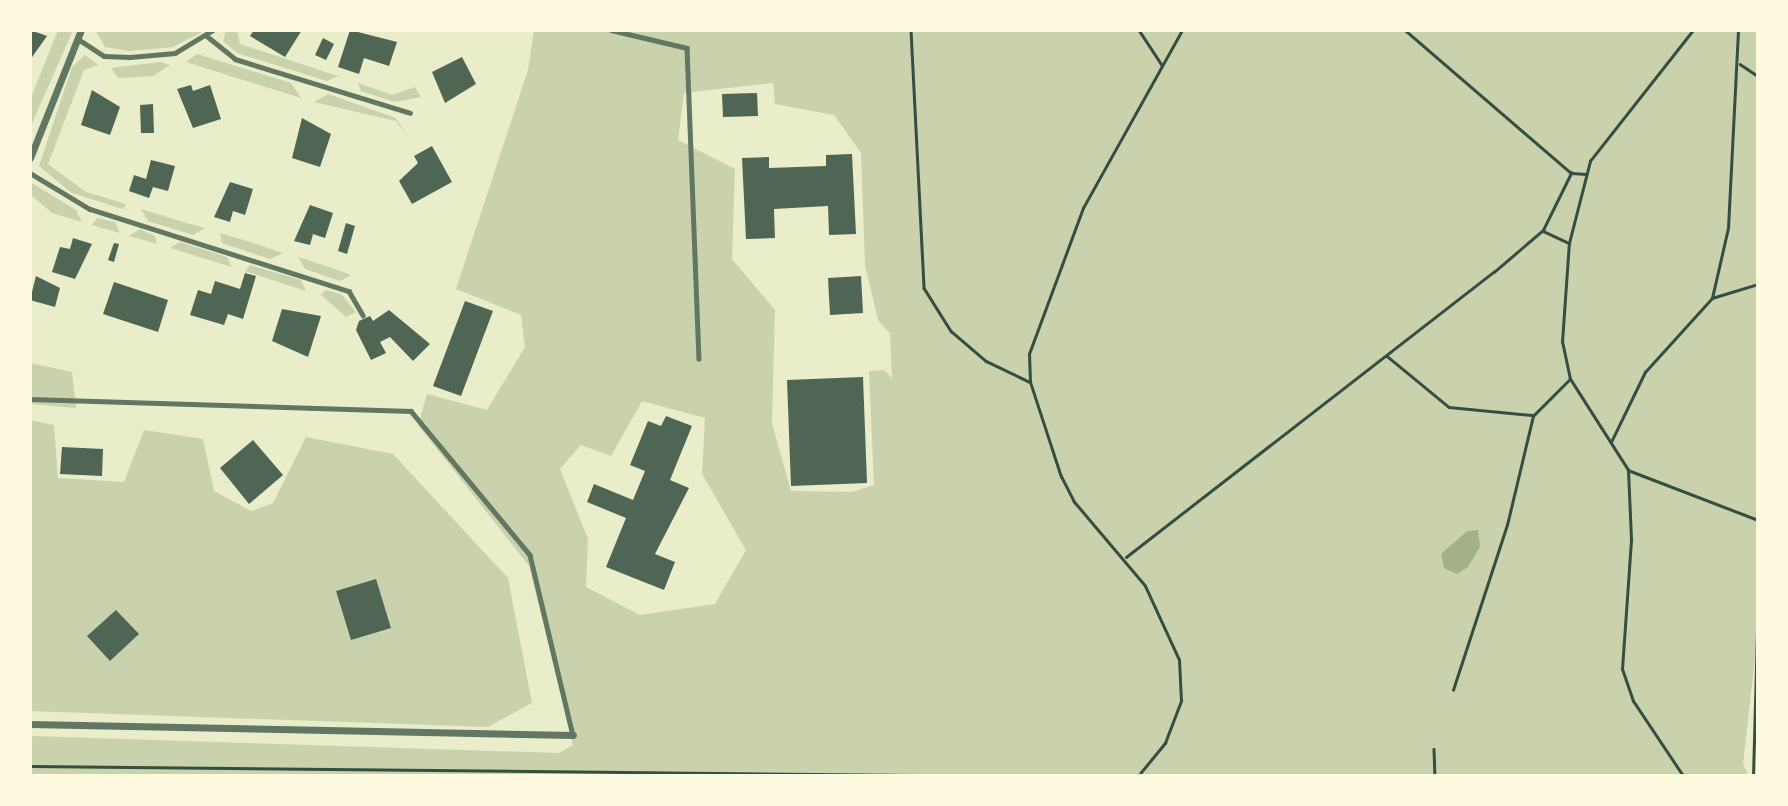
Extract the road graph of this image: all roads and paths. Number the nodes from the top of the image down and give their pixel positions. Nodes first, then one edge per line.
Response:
1 (81, 30) edge
2 (213, 30) edge
3 (611, 30) edge
4 (911, 30) edge
5 (1139, 30) edge
6 (1182, 30) edge
7 (1405, 30) edge
8 (1693, 30) edge
9 (1738, 30) edge
10 (207, 36) junction
11 (78, 39) junction
12 (1740, 64) junction
13 (1163, 66) junction
14 (1758, 76) edge
15 (410, 113) dead end
16 (30, 158) edge
17 (30, 173) edge
18 (1571, 173) junction
19 (1587, 174) junction
20 (1543, 230) junction
21 (1569, 243) junction
22 (1758, 284) edge
23 (1712, 298) junction
24 (363, 315) dead end
25 (1387, 356) junction
26 (699, 359) dead end
27 (1570, 379) junction
28 (1030, 382) junction
29 (30, 399) edge
30 (1533, 416) junction
31 (1611, 442) junction
32 (1628, 470) junction
33 (1758, 520) edge
34 (1126, 557) junction
35 (1758, 600) edge
36 (1756, 660) edge
37 (1453, 690) dead end
38 (30, 724) edge
39 (573, 734) joint
40 (1434, 749) dead end
41 (30, 766) edge
42 (1026, 776) edge
43 (1138, 776) edge
44 (1435, 776) edge
45 (1683, 776) edge
46 (1753, 776) edge

1 - 11 street
2 - 10 lane
3 - 26 lane
4 - 28 path
5 - 13 path
6 - 13 path
7 - 18 path
8 - 19 path
9 - 12 path
10 - 11 lane
10 - 15 lane
11 - 16 street
12 - 14 path
12 - 23 path
13 - 28 path
17 - 24 lane
18 - 19 path
18 - 20 path
19 - 21 path
20 - 21 path
20 - 25 path
21 - 27 path
22 - 23 path
23 - 31 path
25 - 30 path
25 - 34 path
27 - 30 path
27 - 31 path
28 - 34 path
29 - 39 lane
30 - 37 path
31 - 32 path
32 - 33 path
32 - 45 path
34 - 43 path
35 - 36 path
36 - 46 path
38 - 39 street
40 - 44 path
41 - 42 path

